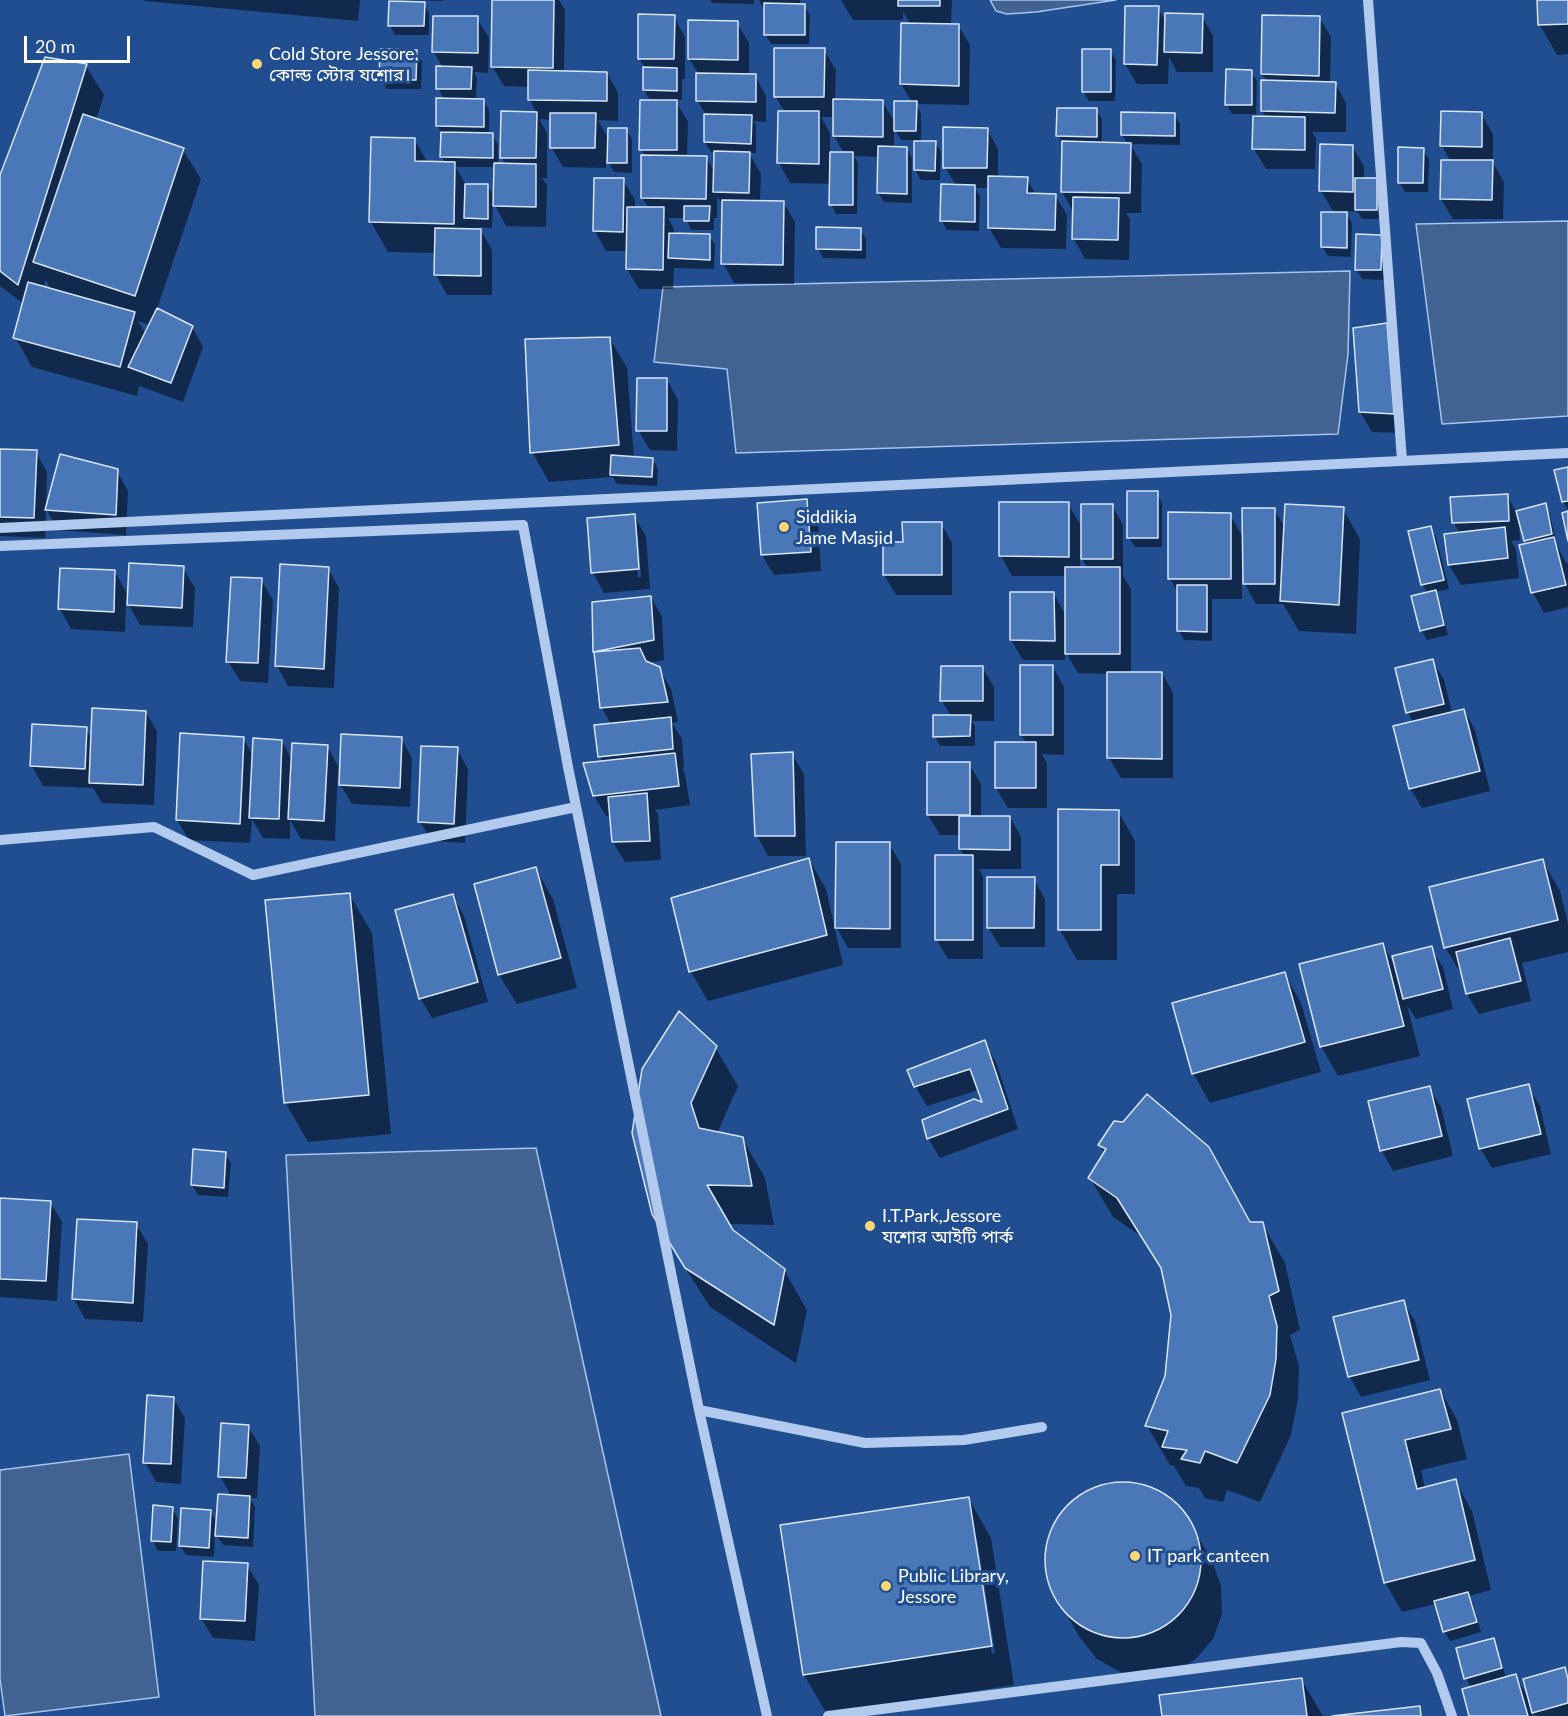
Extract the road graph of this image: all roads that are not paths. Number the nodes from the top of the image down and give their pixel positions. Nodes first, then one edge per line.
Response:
1 (1368, 0) edge
2 (1568, 453) edge
3 (1402, 460) junction
4 (0, 528) edge
5 (0, 546) edge
6 (576, 807) junction
7 (0, 840) edge
8 (699, 1410) junction
9 (1042, 1427) dead end
10 (767, 1716) edge
11 (828, 1716) edge
12 (1452, 1716) edge

1 - 3 street
2 - 3 street
3 - 4 street
5 - 6 street
6 - 7 street
6 - 8 street
8 - 9 street
8 - 10 street
11 - 12 street

